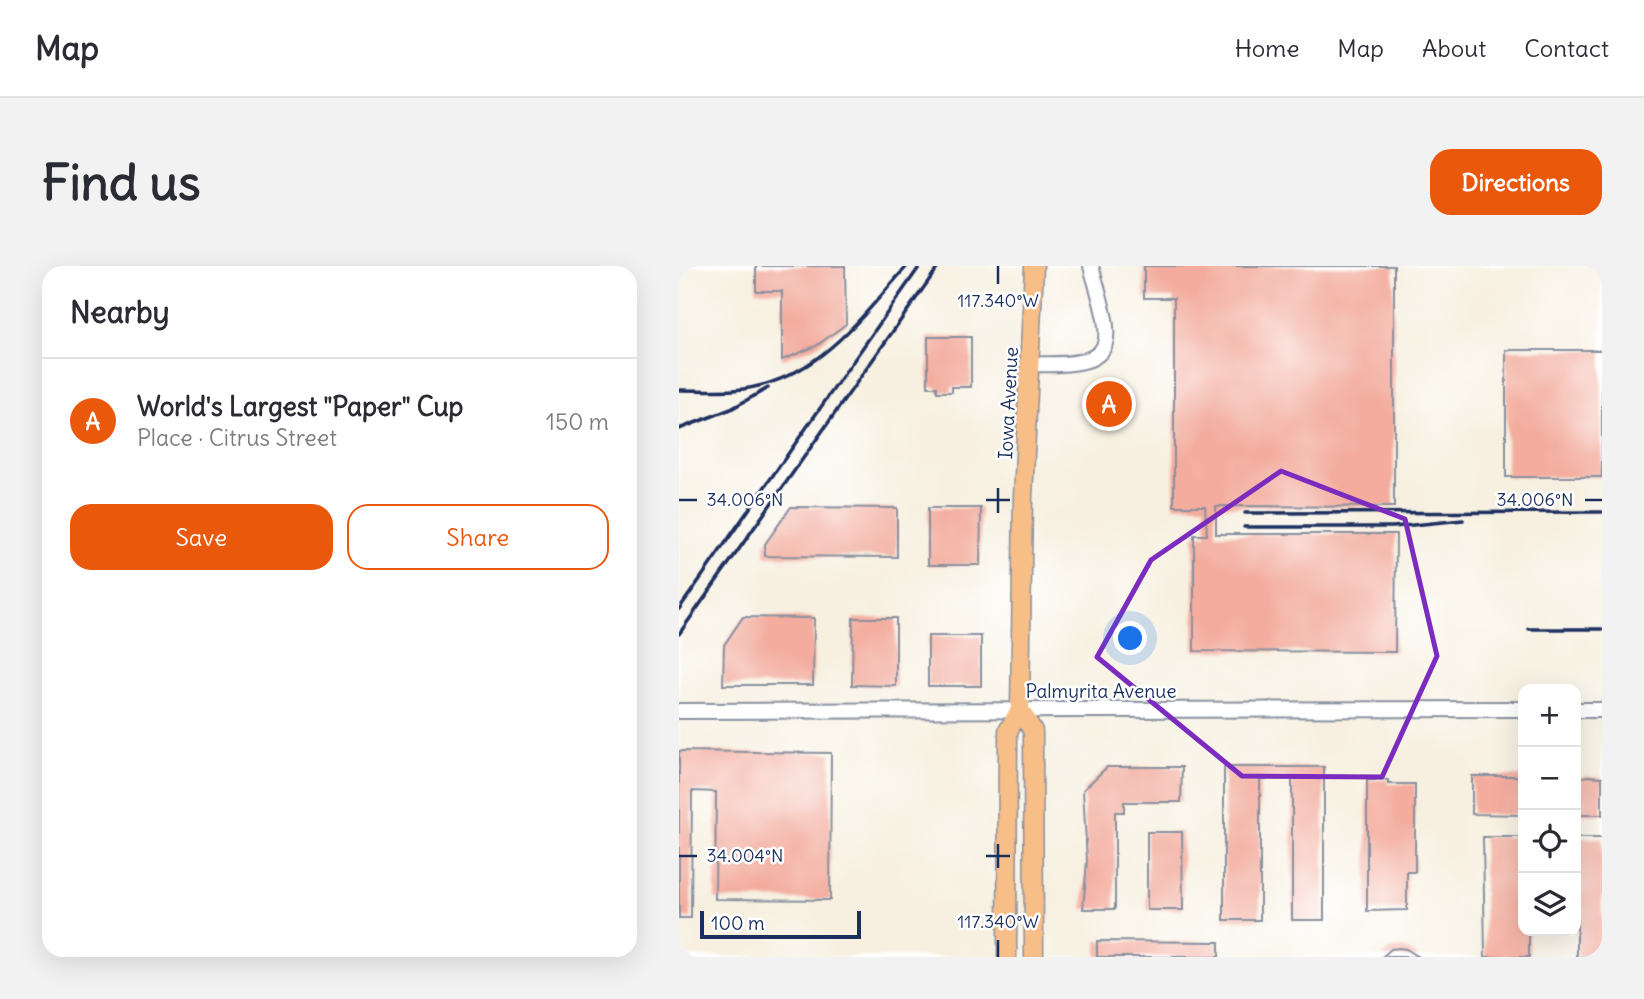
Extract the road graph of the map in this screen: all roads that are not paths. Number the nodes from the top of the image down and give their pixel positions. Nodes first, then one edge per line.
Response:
1 (1034, 266) edge
2 (1091, 266) edge
3 (1032, 364) junction
4 (1518, 709) edge
5 (1020, 710) junction
6 (1581, 710) edge
7 (1602, 710) edge
8 (679, 711) edge
9 (1007, 957) edge
10 (1034, 957) edge

1 - 3 main road, Iowa Avenue
2 - 3 street
3 - 5 main road, Iowa Avenue
4 - 5 street, Palmyrita Avenue
5 - 8 street, Palmyrita Avenue
5 - 9 main road, Iowa Avenue
5 - 10 main road, Iowa Avenue
6 - 7 street

